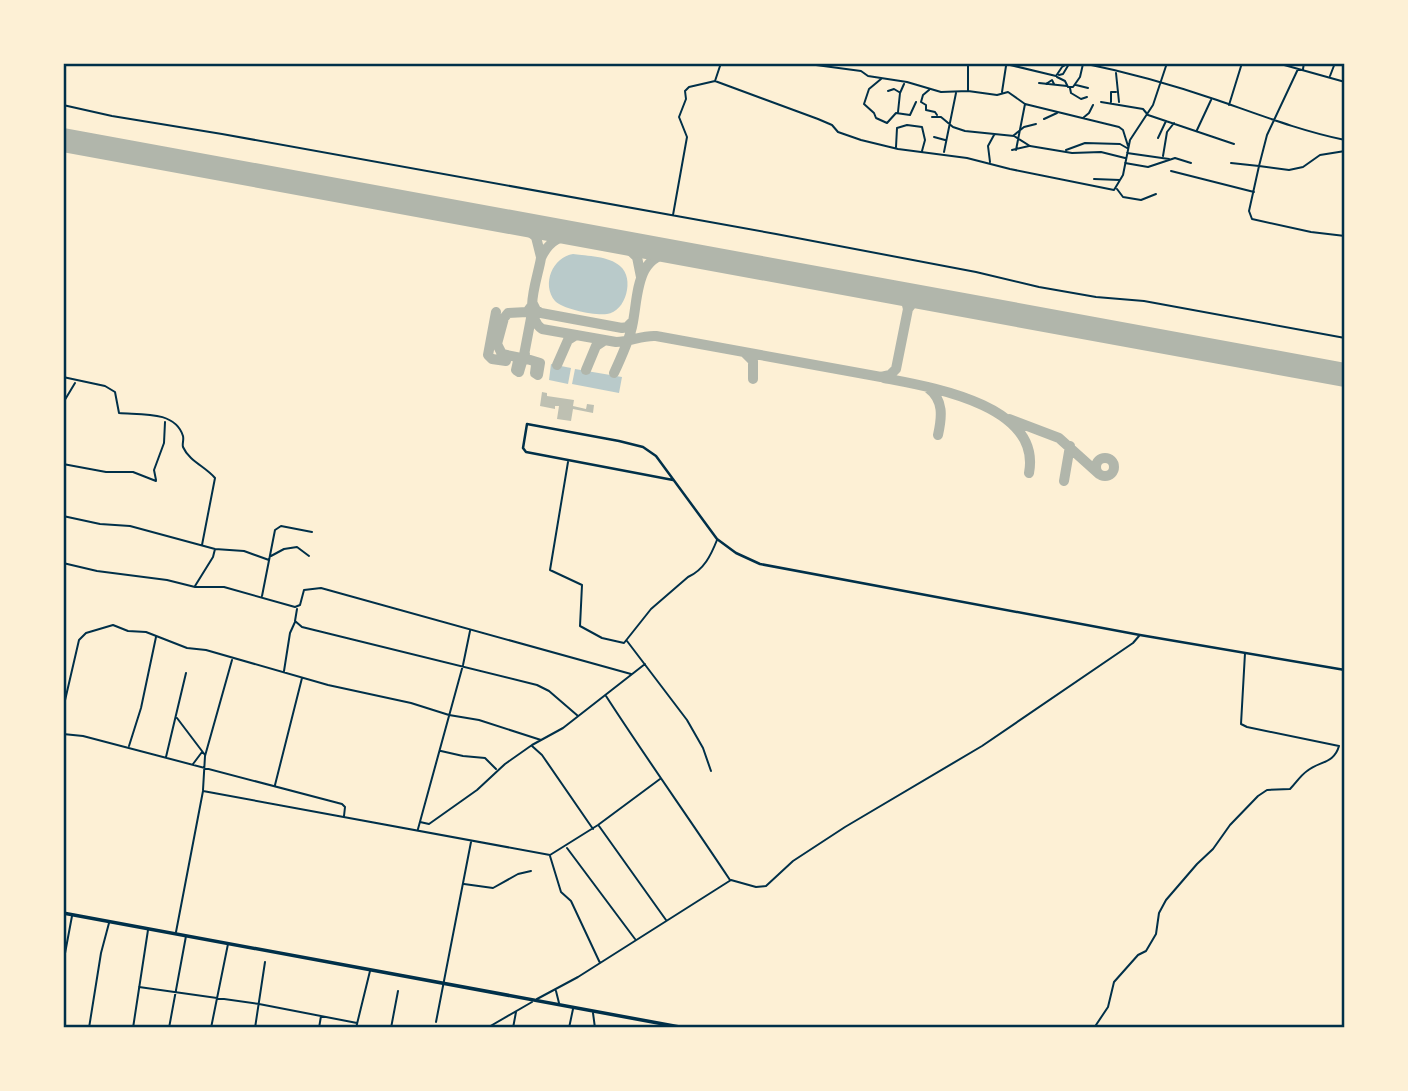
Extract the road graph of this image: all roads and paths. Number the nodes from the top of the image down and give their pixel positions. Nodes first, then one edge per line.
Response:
1 (721, 63) edge
2 (801, 63) edge
3 (968, 63) edge
4 (1006, 63) edge
5 (1070, 63) edge
6 (1083, 63) edge
7 (1167, 63) edge
8 (1242, 63) edge
9 (1277, 63) edge
10 (1304, 63) edge
11 (1335, 63) edge
12 (827, 64) edge
13 (1298, 69) junction
14 (1303, 70) junction
15 (1116, 71) junction
16 (1057, 76) junction
17 (1329, 77) junction
18 (881, 79) junction
19 (715, 81) junction
20 (904, 82) junction
21 (1345, 82) edge
22 (1039, 83) dead end
23 (1161, 83) junction
24 (919, 85) junction
25 (1075, 85) junction
26 (1069, 87) junction
27 (1088, 88) dead end
28 (931, 89) junction
29 (888, 91) dead end
30 (956, 91) junction
31 (968, 91) junction
32 (1117, 92) junction
33 (900, 93) junction
34 (1002, 93) junction
35 (923, 95) junction
36 (1087, 97) dead end
37 (1212, 98) junction
38 (916, 102) dead end
39 (1101, 102) dead end
40 (1111, 103) junction
41 (1119, 103) junction
42 (1025, 104) junction
43 (63, 105) edge
44 (1093, 105) dead end
45 (1229, 105) junction
46 (1057, 112) junction
47 (898, 113) junction
48 (1148, 115) junction
49 (937, 116) junction
50 (932, 117) dead end
51 (1083, 118) junction
52 (1044, 119) dead end
53 (1274, 120) junction
54 (1166, 121) junction
55 (1174, 123) junction
56 (949, 124) junction
57 (1036, 124) dead end
58 (1020, 129) junction
59 (1197, 131) junction
60 (995, 134) junction
61 (1124, 134) junction
62 (1013, 136) junction
63 (1132, 136) junction
64 (934, 137) dead end
65 (1018, 138) junction
66 (1158, 138) dead end
67 (946, 140) junction
68 (1345, 140) edge
69 (1234, 144) dead end
70 (1030, 146) junction
71 (1128, 147) junction
72 (896, 148) junction
73 (922, 151) junction
74 (1066, 151) junction
75 (1345, 151) edge
76 (943, 153) junction
77 (1127, 153) junction
78 (1162, 156) junction
79 (1126, 158) junction
80 (1170, 159) junction
81 (991, 163) junction
82 (1125, 163) junction
83 (1191, 163) dead end
84 (1231, 163) dead end
85 (1259, 166) junction
86 (1171, 171) dead end
87 (1094, 178) dead end
88 (1121, 180) junction
89 (1117, 186) junction
90 (1255, 192) junction
91 (1156, 194) dead end
92 (673, 216) junction
93 (1345, 236) edge
94 (1345, 338) edge
95 (63, 377) edge
96 (76, 382) junction
97 (63, 403) edge
98 (166, 420) junction
99 (569, 461) junction
100 (63, 464) edge
101 (673, 480) junction
102 (63, 516) edge
103 (312, 532) dead end
104 (717, 539) junction
105 (201, 545) junction
106 (215, 548) junction
107 (309, 556) dead end
108 (270, 558) junction
109 (63, 563) edge
110 (195, 587) junction
111 (261, 597) junction
112 (297, 607) junction
113 (295, 621) junction
114 (471, 630) junction
115 (1140, 635) junction
116 (156, 636) junction
117 (626, 640) junction
118 (1245, 652) junction
119 (232, 659) junction
120 (645, 663) junction
121 (463, 665) junction
122 (1345, 670) edge
123 (284, 671) junction
124 (186, 673) dead end
125 (631, 674) junction
126 (302, 677) junction
127 (605, 695) junction
128 (63, 709) edge
129 (449, 715) junction
130 (578, 716) junction
131 (177, 717) junction
132 (63, 734) edge
133 (541, 740) junction
134 (532, 745) junction
135 (128, 748) junction
136 (203, 751) junction
137 (439, 751) junction
138 (205, 756) junction
139 (166, 758) junction
140 (192, 765) junction
141 (205, 768) junction
142 (496, 770) junction
143 (711, 771) dead end
144 (660, 779) junction
145 (274, 786) junction
146 (202, 791) junction
147 (344, 816) junction
148 (420, 822) junction
149 (598, 825) junction
150 (593, 829) junction
151 (418, 830) junction
152 (471, 841) junction
153 (566, 847) junction
154 (550, 855) junction
155 (531, 871) dead end
156 (731, 880) junction
157 (463, 883) junction
158 (63, 913) edge
159 (72, 915) junction
160 (666, 920) junction
161 (109, 922) junction
162 (149, 929) junction
163 (176, 933) junction
164 (186, 936) junction
165 (635, 940) junction
166 (228, 943) junction
167 (265, 962) dead end
168 (600, 963) junction
169 (63, 964) edge
170 (370, 969) junction
171 (442, 983) junction
172 (139, 987) junction
173 (556, 990) junction
174 (397, 991) dead end
175 (175, 993) junction
176 (216, 999) junction
177 (535, 1000) junction
178 (259, 1004) junction
179 (559, 1004) junction
180 (574, 1007) junction
181 (517, 1011) junction
182 (593, 1013) junction
183 (321, 1016) junction
184 (436, 1022) dead end
185 (357, 1023) junction
186 (89, 1028) edge
187 (134, 1028) edge
188 (169, 1028) edge
189 (211, 1028) edge
190 (256, 1028) edge
191 (319, 1028) edge
192 (356, 1028) edge
193 (391, 1028) edge
194 (488, 1028) edge
195 (513, 1028) edge
196 (569, 1028) edge
197 (595, 1028) edge
198 (682, 1028) edge
199 (1094, 1028) edge

1 - 19 street
2 - 12 street
3 - 31 street
4 - 16 street
4 - 34 street
5 - 16 street
6 - 15 street
6 - 25 street
7 - 23 street
8 - 45 street
9 - 13 street
10 - 14 street
11 - 17 street
12 - 18 street
13 - 14 street
13 - 53 street
14 - 17 street
15 - 23 street
15 - 32 street
16 - 26 street
17 - 21 street
18 - 20 street
18 - 47 street
19 - 72 street
19 - 92 street
20 - 24 street
20 - 33 street
22 - 26 street
23 - 37 street
23 - 48 street
24 - 28 street
24 - 35 street
25 - 26 street
25 - 27 street
26 - 36 street
28 - 30 street
28 - 35 street
29 - 33 street
30 - 31 street
30 - 56 street
31 - 34 street
32 - 40 street
32 - 41 street
33 - 47 street
34 - 42 street
35 - 49 street
37 - 45 street
37 - 59 street
38 - 47 street
39 - 40 street
40 - 41 street
41 - 48 street
42 - 46 street
42 - 58 street
43 - 92 street
44 - 51 street
45 - 53 street
46 - 51 street
46 - 52 street
48 - 54 street
48 - 63 street
49 - 50 street
49 - 56 street
51 - 61 street
53 - 68 street
53 - 85 street
54 - 55 street
54 - 66 street
55 - 59 street
55 - 78 street
56 - 60 street
56 - 67 street
57 - 58 street
58 - 62 street
58 - 65 street
59 - 69 street
60 - 62 street
60 - 81 street
61 - 63 street
61 - 71 street
62 - 65 street
63 - 71 street
64 - 67 street
65 - 70 street
65 - 70 street
67 - 76 street
70 - 74 street
71 - 74 street
71 - 77 street
72 - 73 street
72 - 73 street
73 - 76 street
74 - 79 street
75 - 85 street
76 - 81 street
77 - 78 street
77 - 79 street
78 - 80 street
79 - 82 street
80 - 82 street
80 - 83 street
81 - 89 street
82 - 88 street
84 - 85 street
85 - 90 street
86 - 90 street
87 - 88 street
88 - 89 street
89 - 91 street
90 - 93 street
92 - 94 street
95 - 96 street
96 - 97 street
96 - 98 street
98 - 100 street
98 - 105 street
99 - 101 main road
99 - 101 main road
99 - 117 street
101 - 104 main road
102 - 105 street
103 - 108 street
104 - 115 main road
104 - 117 street
105 - 106 street
106 - 108 street
106 - 110 street
107 - 108 street
108 - 111 street
109 - 110 street
110 - 111 street
111 - 112 street
112 - 113 street
112 - 114 street
113 - 121 street
113 - 123 street
114 - 121 street
114 - 125 street
115 - 118 main road
115 - 156 street
116 - 119 street
116 - 128 street
116 - 135 street
117 - 120 street
118 - 122 main road
118 - 199 street
119 - 123 street
119 - 138 street
120 - 125 street
120 - 143 street
121 - 129 street
121 - 130 street
123 - 126 street
124 - 131 street
125 - 127 street
126 - 129 street
126 - 145 street
127 - 130 street
127 - 144 street
129 - 133 street
129 - 137 street
130 - 133 street
131 - 136 street
131 - 139 street
132 - 135 street
133 - 134 street
134 - 142 street
134 - 150 street
135 - 139 street
136 - 138 street
136 - 140 street
137 - 142 street
137 - 148 street
138 - 141 street
139 - 140 street
140 - 141 street
141 - 145 street
141 - 146 street
142 - 148 street
144 - 149 street
144 - 156 street
145 - 147 street
146 - 147 street
146 - 163 street
147 - 151 street
148 - 151 street
149 - 150 street
149 - 160 street
150 - 153 street
151 - 152 street
152 - 154 street
152 - 157 street
153 - 154 street
153 - 165 street
154 - 168 street
155 - 157 street
156 - 160 street
157 - 171 street
158 - 159 highway
159 - 161 highway
159 - 169 street
160 - 165 street
161 - 162 highway
161 - 186 street
162 - 163 highway
162 - 172 street
163 - 164 highway
164 - 166 highway
164 - 175 street
165 - 168 street
166 - 170 highway
166 - 176 street
167 - 178 street
168 - 173 street
170 - 171 highway
170 - 185 street
171 - 177 highway
171 - 184 street
172 - 175 street
172 - 187 street
173 - 177 street
173 - 179 street
174 - 193 street
175 - 176 street
175 - 188 street
176 - 178 street
176 - 189 street
177 - 179 highway
177 - 181 street
178 - 183 street
178 - 190 street
179 - 180 highway
180 - 182 highway
180 - 196 street
181 - 194 street
181 - 195 street
182 - 197 street
182 - 198 highway
183 - 185 street
183 - 191 street
185 - 192 street

